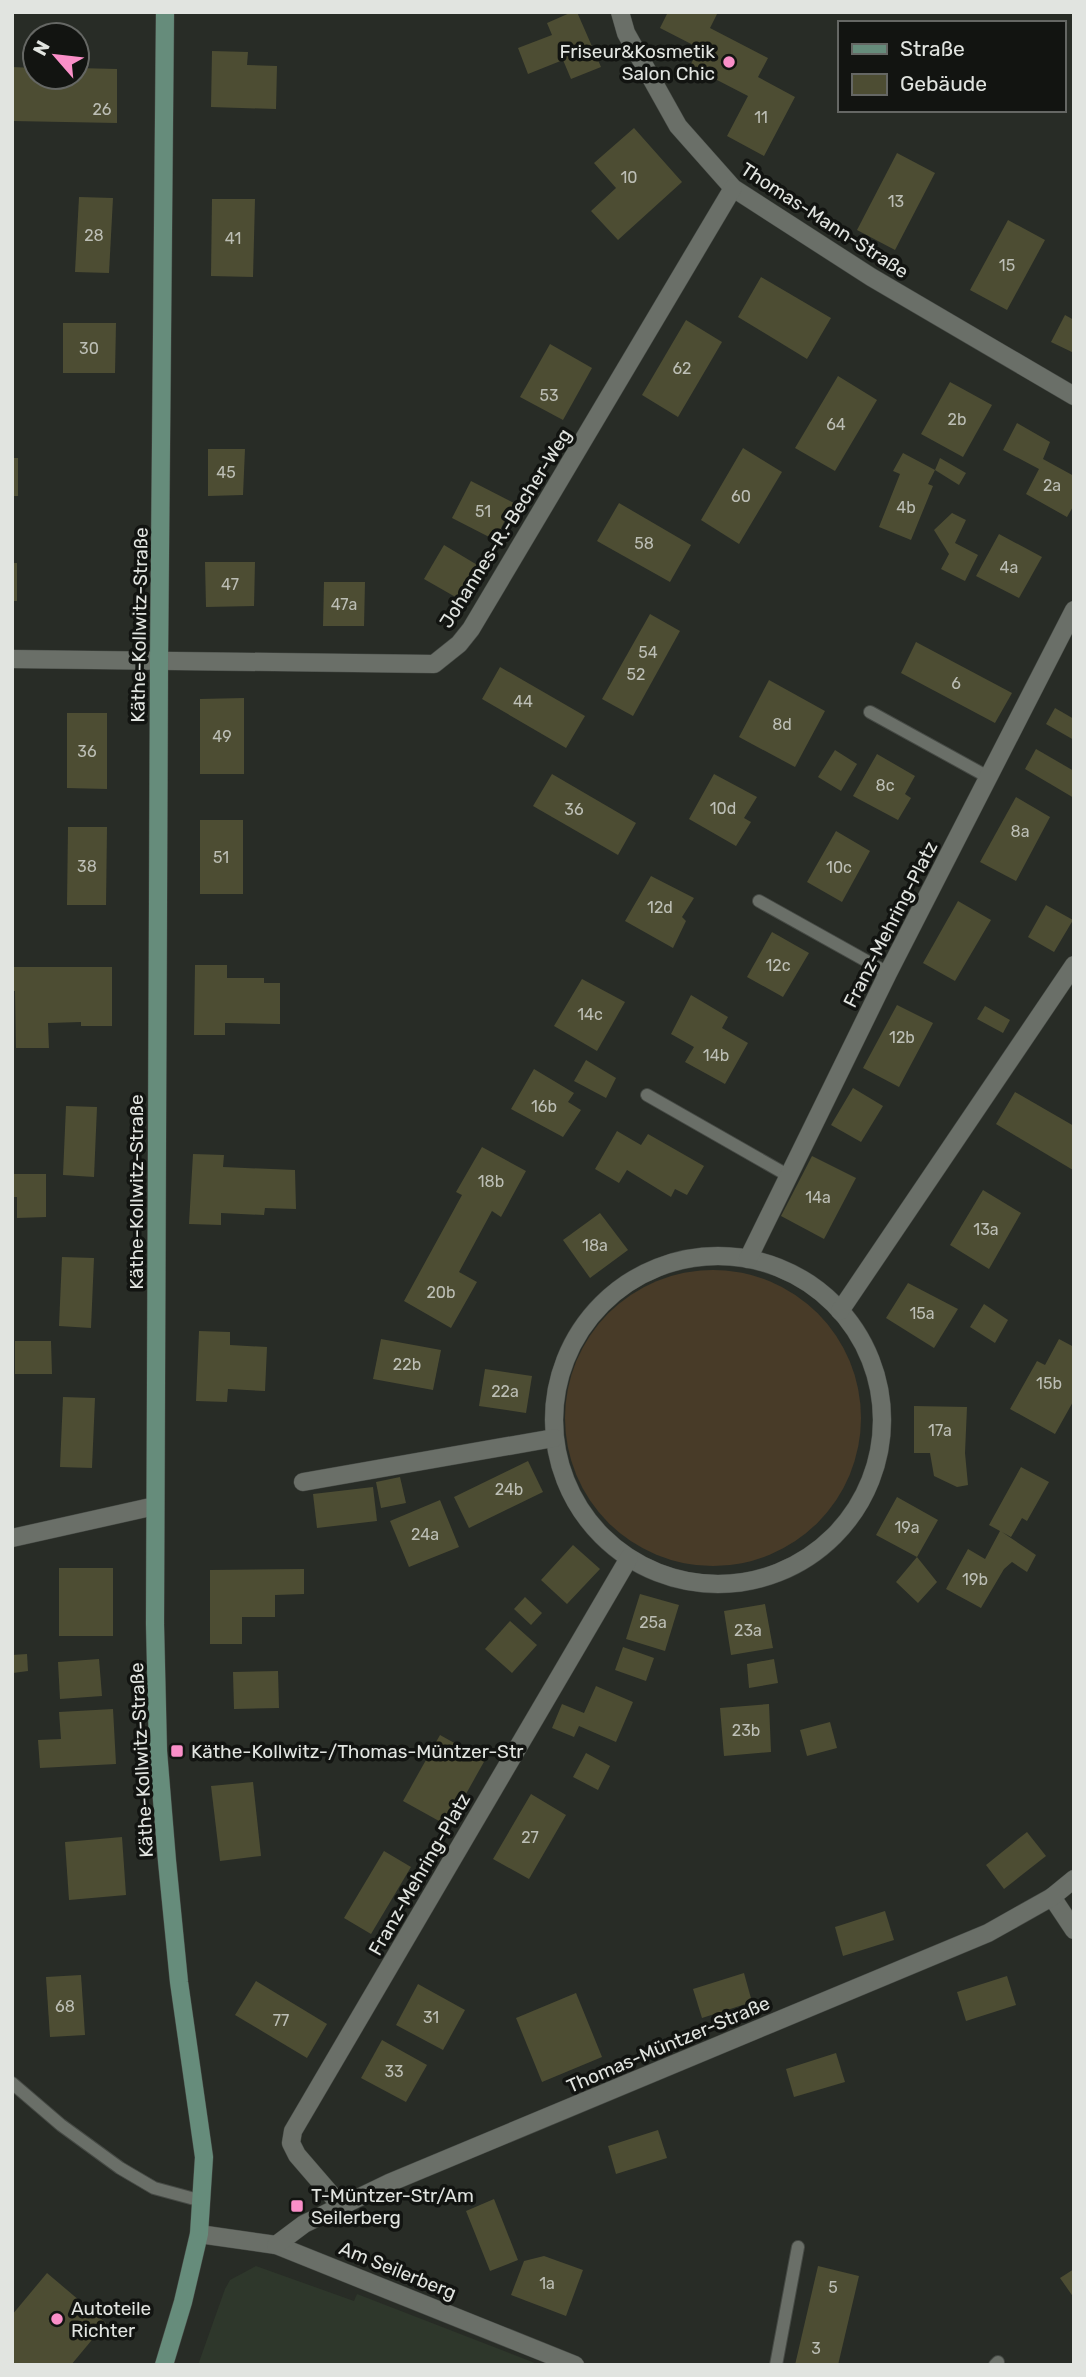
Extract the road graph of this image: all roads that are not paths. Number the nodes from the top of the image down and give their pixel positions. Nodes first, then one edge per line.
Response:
1 (165, 12) edge
2 (620, 12) edge
3 (733, 188) junction
4 (1074, 396) edge
5 (1074, 610) edge
6 (12, 659) edge
7 (159, 662) junction
8 (870, 712) dead end
9 (988, 777) junction
10 (759, 901) dead end
11 (1074, 965) edge
12 (888, 973) junction
13 (647, 1095) dead end
14 (789, 1175) junction
15 (748, 1259) junction
16 (840, 1311) junction
17 (554, 1438) junction
18 (303, 1482) dead end
19 (155, 1506) junction
20 (12, 1538) edge
21 (629, 1558) junction
22 (1074, 1879) edge
23 (1052, 1898) junction
24 (1074, 1930) edge
25 (12, 2083) edge
26 (202, 2201) junction
27 (341, 2206) junction
28 (199, 2234) junction
29 (276, 2245) junction
30 (798, 2247) dead end
31 (164, 2365) edge
32 (575, 2365) edge
33 (776, 2365) edge

1 - 7 street, Käthe-Kollwitz-Straße
2 - 3 street, Thomas-Mann-Straße
3 - 4 street, Thomas-Mann-Straße
3 - 7 street, Johannes-R.-Becher-Weg
5 - 9 street, Franz-Mehring-Platz
6 - 7 street, Johannes-R.-Becher-Weg
7 - 19 street, Käthe-Kollwitz-Straße
8 - 9 lane
9 - 12 street, Franz-Mehring-Platz
10 - 12 lane
11 - 16 street
12 - 14 street, Franz-Mehring-Platz
13 - 14 lane
14 - 15 street, Franz-Mehring-Platz
15 - 16 street
15 - 17 street
16 - 21 street
17 - 18 street
17 - 21 street
19 - 20 street
19 - 26 street, Käthe-Kollwitz-Straße
21 - 27 street, Franz-Mehring-Platz
22 - 23 street, Thomas-Müntzer-Straße
23 - 24 street
23 - 27 street, Thomas-Müntzer-Straße
25 - 26 lane
26 - 28 street, Käthe-Kollwitz-Straße
27 - 29 street, Thomas-Müntzer-Straße
28 - 29 street, Am Seilerberg
28 - 31 street, Käthe-Kollwitz-Straße
29 - 32 street, Am Seilerberg
30 - 33 lane

